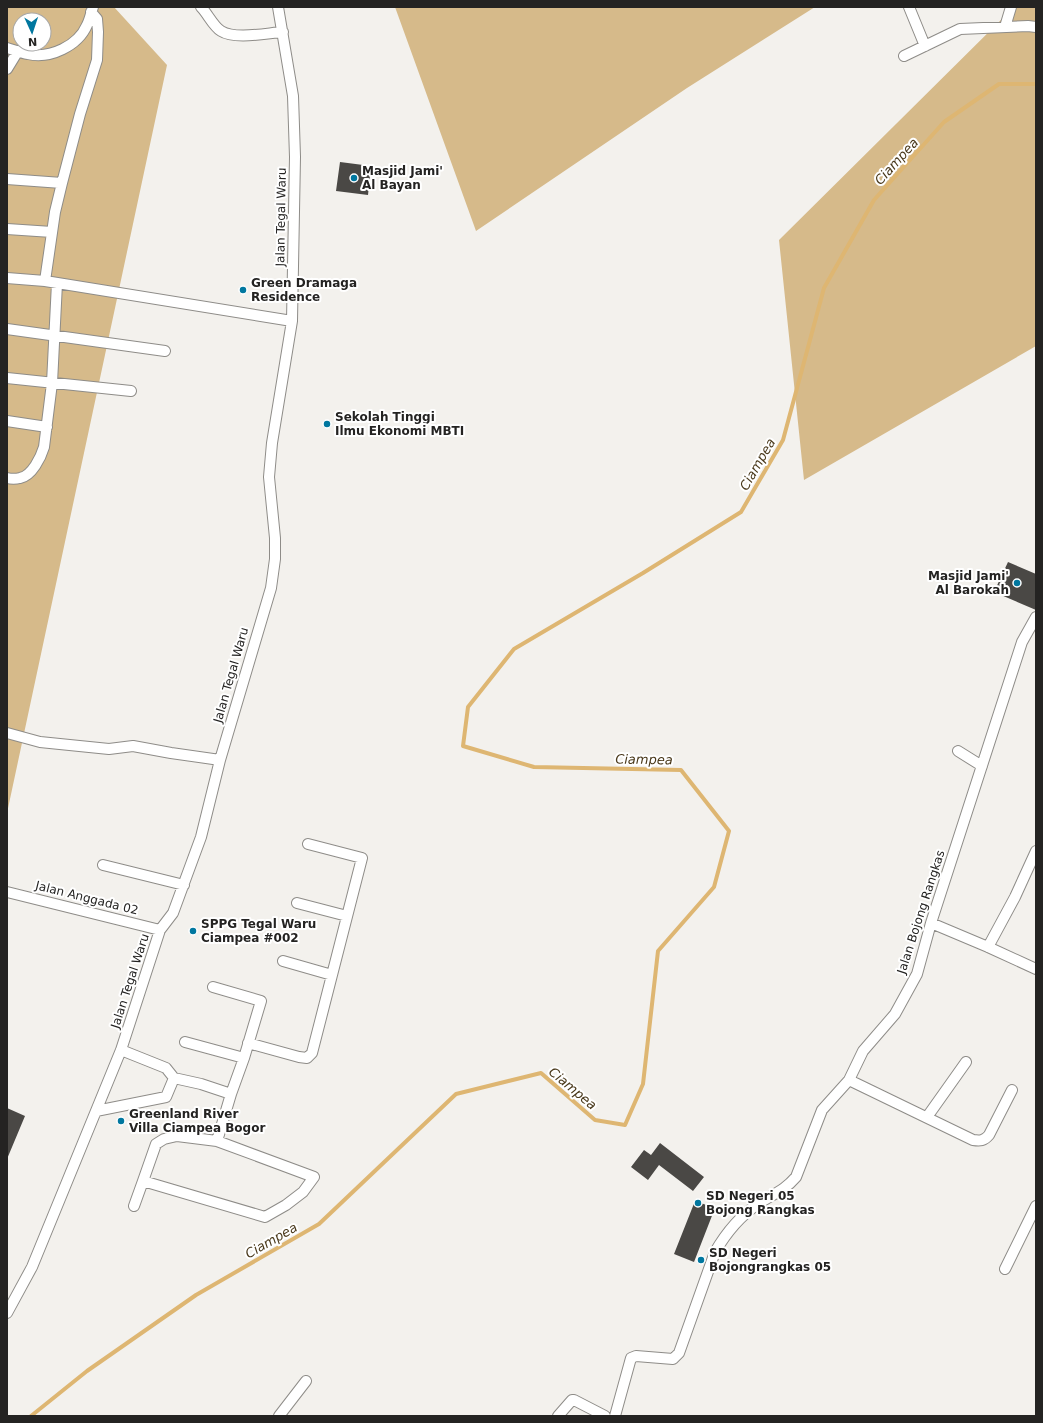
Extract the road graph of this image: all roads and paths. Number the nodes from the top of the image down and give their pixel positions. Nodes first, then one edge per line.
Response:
1 (201, 7) edge
2 (278, 7) edge
3 (909, 7) edge
4 (1011, 7) edge
5 (92, 9) edge
6 (1005, 27) junction
7 (1036, 27) edge
8 (283, 32) junction
9 (925, 46) junction
10 (17, 52) edge
11 (23, 52) edge
12 (904, 56) dead end
13 (7, 69) edge
14 (7, 179) edge
15 (62, 183) junction
16 (7, 228) edge
17 (52, 232) junction
18 (7, 278) edge
19 (45, 281) junction
20 (57, 283) junction
21 (292, 321) junction
22 (7, 329) edge
23 (54, 335) junction
24 (165, 351) dead end
25 (7, 378) edge
26 (52, 383) junction
27 (131, 391) dead end
28 (7, 422) edge
29 (47, 427) junction
30 (7, 478) edge
31 (1036, 617) edge
32 (7, 734) edge
33 (958, 751) dead end
34 (220, 760) junction
35 (982, 766) junction
36 (308, 844) dead end
37 (1036, 851) edge
38 (103, 866) dead end
39 (184, 885) junction
40 (7, 892) edge
41 (297, 903) dead end
42 (347, 916) junction
43 (932, 923) junction
44 (160, 930) junction
45 (988, 947) junction
46 (283, 961) dead end
47 (1036, 969) edge
48 (332, 975) junction
49 (213, 987) dead end
50 (186, 1042) dead end
51 (248, 1044) junction
52 (121, 1050) junction
53 (244, 1058) junction
54 (966, 1062) dead end
55 (174, 1078) junction
56 (849, 1080) junction
57 (1012, 1090) dead end
58 (231, 1094) junction
59 (96, 1111) junction
60 (927, 1117) junction
61 (217, 1141) junction
62 (142, 1182) junction
63 (134, 1206) dead end
64 (1035, 1212) edge
65 (1005, 1269) dead end
66 (7, 1313) edge
67 (306, 1381) dead end
68 (278, 1416) edge
69 (558, 1416) edge
70 (605, 1416) edge
71 (615, 1416) edge

1 - 8 street
2 - 8 street, Jalan Tegal Waru
3 - 9 street
4 - 6 street
5 - 11 street
5 - 15 street
6 - 7 street
6 - 9 street
8 - 21 street, Jalan Tegal Waru
9 - 12 street
10 - 13 street
14 - 15 street
15 - 17 street
16 - 17 street
17 - 19 street
18 - 19 street
19 - 20 street
20 - 21 street
20 - 23 street
21 - 34 street, Jalan Tegal Waru
22 - 23 street
23 - 24 street
23 - 26 street
25 - 26 street
26 - 27 street
26 - 29 street
28 - 29 street
29 - 30 street
31 - 35 street, Jalan Bojong Rangkas
32 - 34 street
33 - 35 street
34 - 39 street, Jalan Tegal Waru
35 - 43 street, Jalan Bojong Rangkas
36 - 42 street
37 - 45 street
38 - 39 street
39 - 44 street, Jalan Tegal Waru
40 - 44 street, Jalan Anggada 02
41 - 42 street
42 - 48 street
43 - 45 street
43 - 56 street, Jalan Bojong Rangkas
44 - 52 street, Jalan Tegal Waru
45 - 47 street
46 - 48 street
48 - 51 street
49 - 51 street
50 - 53 street
51 - 53 street
52 - 55 street
52 - 59 street, Jalan Tegal Waru
53 - 58 street
54 - 60 street
55 - 58 street
55 - 59 street
56 - 60 street
56 - 71 street, Jalan Bojong Rangkas
57 - 60 street
58 - 61 street
59 - 66 street, Jalan Tegal Waru
61 - 62 street
61 - 62 street
62 - 63 street
64 - 65 street
67 - 68 street
69 - 70 street

